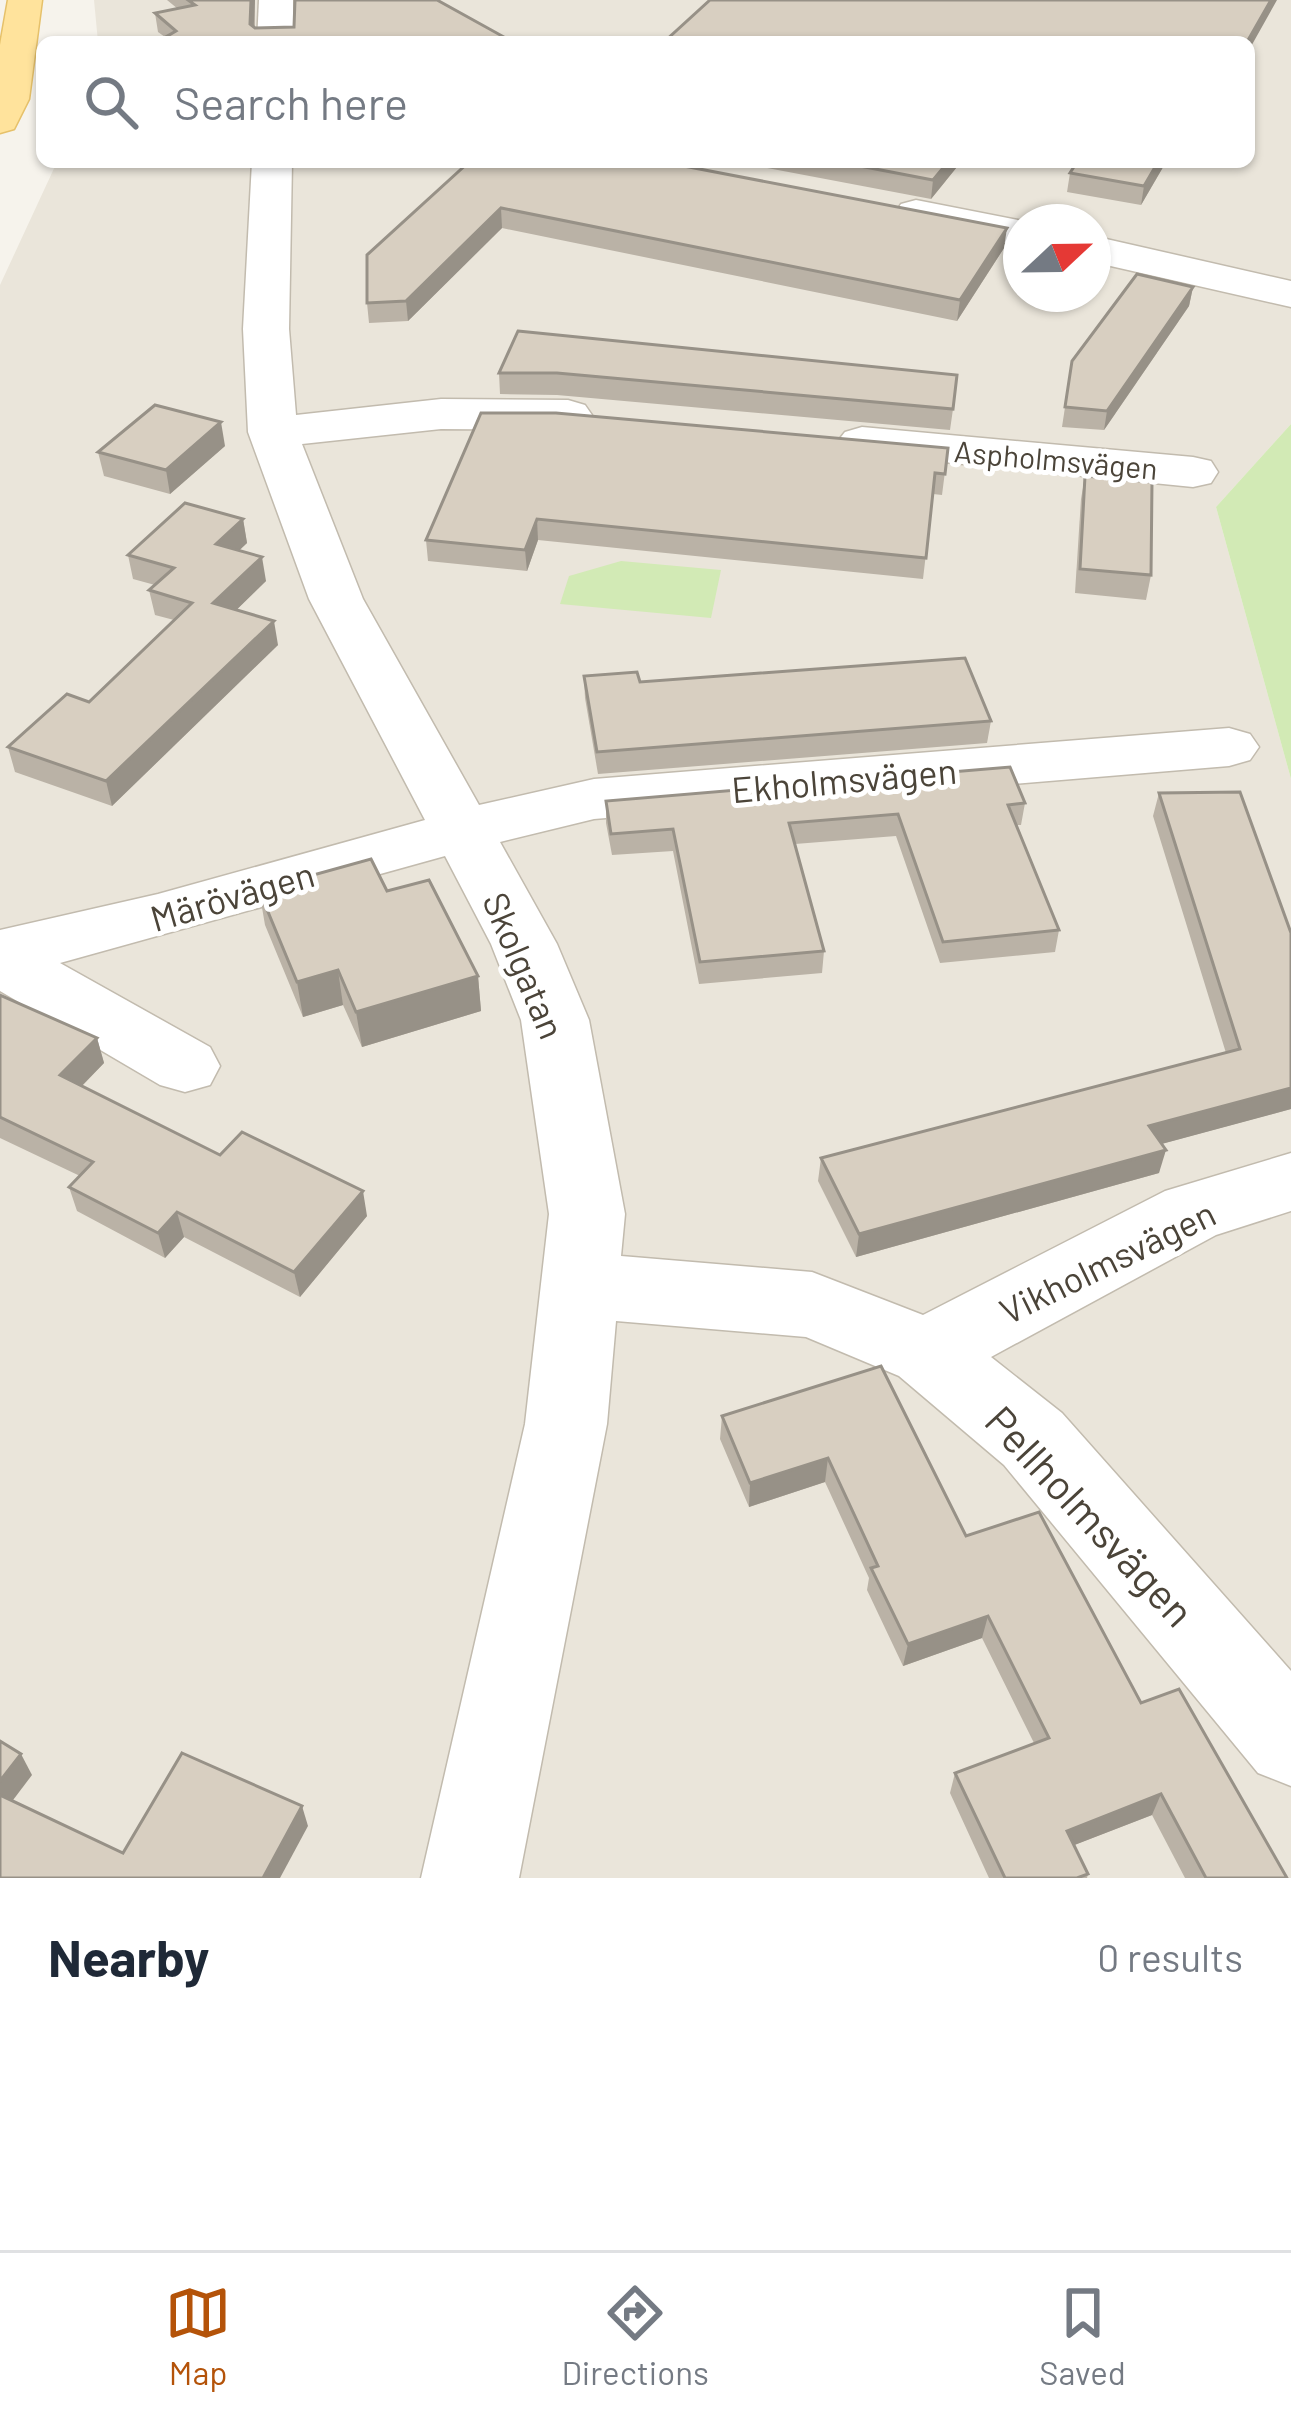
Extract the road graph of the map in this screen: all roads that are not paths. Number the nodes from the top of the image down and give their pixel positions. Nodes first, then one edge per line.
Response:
1 (25, 0) edge
2 (276, 0) edge
3 (275, 36) edge
4 (0, 121) edge
5 (272, 168) edge
6 (883, 206) edge
7 (1003, 229) edge
8 (1111, 253) edge
9 (1291, 294) edge
10 (604, 418) edge
11 (273, 432) junction
12 (816, 437) edge
13 (1193, 472) dead end
14 (1228, 747) dead end
15 (463, 830) junction
16 (0, 957) edge
17 (185, 1066) dead end
18 (1291, 1182) edge
19 (580, 1288) junction
20 (927, 1352) junction
21 (1291, 1740) edge
22 (470, 1878) edge

1 - 4 main road
2 - 3 street
5 - 11 street, Skolgatan
6 - 7 street
8 - 9 street
10 - 11 street
11 - 15 street, Skolgatan
12 - 13 street, Aspholmsvägen
14 - 15 street, Ekholmsvägen
15 - 16 street, Märövägen
15 - 19 street, Skolgatan
16 - 17 street
18 - 20 street, Vikholmsvägen
19 - 20 street, Pellholmsvägen
19 - 22 street, Skolgatan
20 - 21 street, Pellholmsvägen

